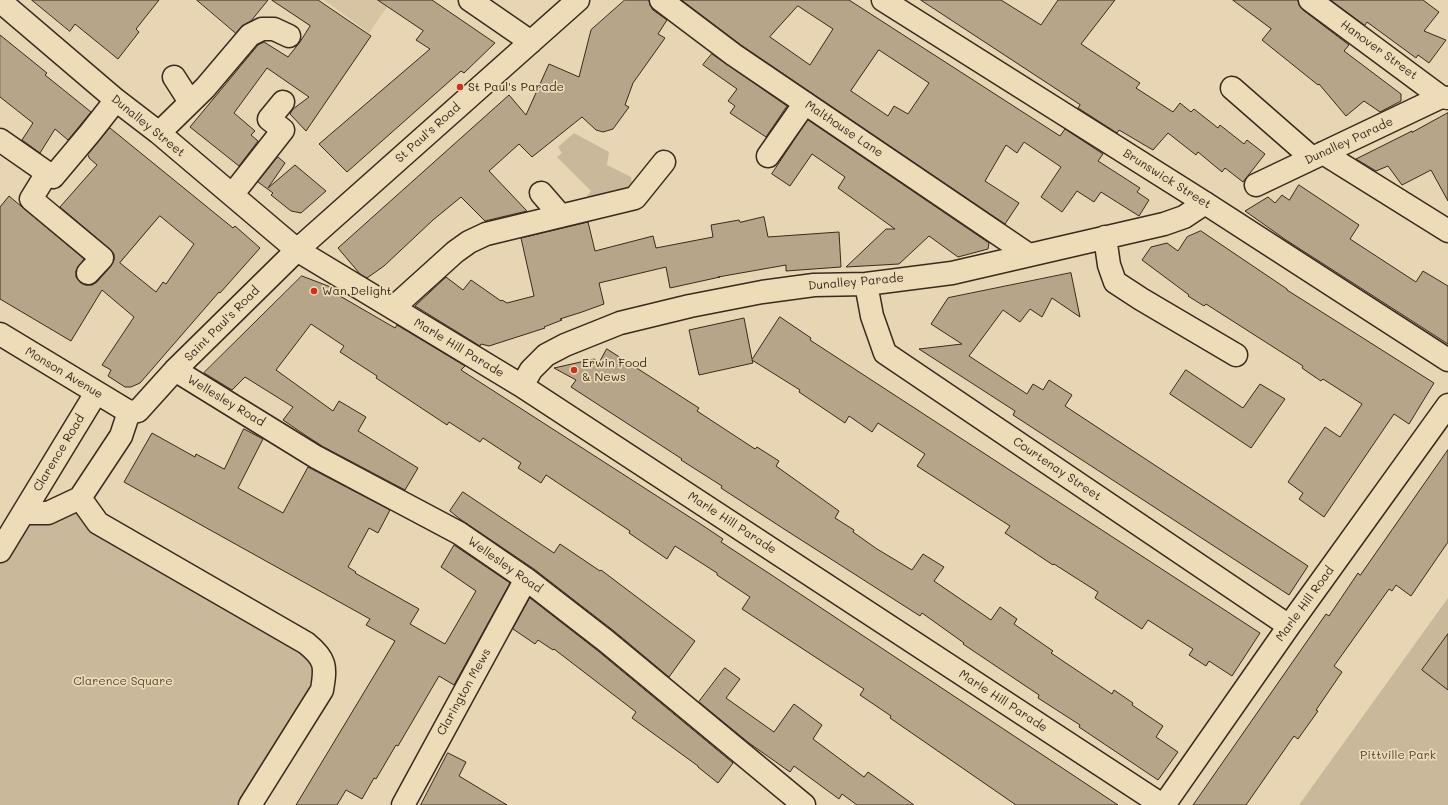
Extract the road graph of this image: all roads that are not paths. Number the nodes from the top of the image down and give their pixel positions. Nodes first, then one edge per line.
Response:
1 (470, 0) edge
2 (578, 0) edge
3 (661, 0) edge
4 (883, 0) edge
5 (1310, 0) edge
6 (0, 1) edge
7 (289, 36) dead end
8 (531, 42) junction
9 (174, 77) dead end
10 (1232, 88) dead end
11 (1445, 98) edge
12 (116, 100) junction
13 (190, 102) junction
14 (283, 102) dead end
15 (805, 103) junction
16 (159, 133) junction
17 (0, 140) edge
18 (768, 156) dead end
19 (1318, 156) junction
20 (664, 162) dead end
21 (47, 173) junction
22 (1256, 185) dead end
23 (541, 193) dead end
24 (232, 195) junction
25 (1205, 203) junction
26 (561, 216) junction
27 (1448, 231) edge
28 (1105, 237) junction
29 (297, 250) junction
30 (1029, 255) junction
31 (88, 273) dead end
32 (866, 284) junction
33 (393, 308) junction
34 (0, 334) edge
35 (1236, 355) dead end
36 (1448, 360) edge
37 (175, 370) junction
38 (522, 386) junction
39 (96, 393) junction
40 (1448, 405) edge
41 (129, 412) junction
42 (80, 498) junction
43 (23, 513) junction
44 (0, 551) edge
45 (526, 579) junction
46 (1289, 626) junction
47 (250, 805) edge
48 (403, 805) edge
49 (804, 805) edge
50 (1163, 805) edge

1 - 8 street
2 - 8 street, St Paul's Road
3 - 15 street, Malthouse Lane
4 - 25 street, Brunswick Street
5 - 11 street, Hanover Street
6 - 12 street, Dunalley Street
7 - 13 street
8 - 29 street, St Paul's Road
9 - 13 street
10 - 19 street
11 - 19 street, Dunalley Parade
12 - 16 street, Dunalley Street
12 - 21 street
13 - 16 street
14 - 24 street
15 - 18 street
15 - 30 street, Malthouse Lane
16 - 24 street, Dunalley Street
17 - 21 street
19 - 22 street, Dunalley Parade
19 - 27 street
20 - 26 street
21 - 31 street
23 - 26 street
24 - 29 street, Dunalley Street
25 - 28 street, Dunalley Parade
25 - 36 street, Brunswick Street
26 - 33 street
28 - 30 street, Dunalley Parade
28 - 35 street
29 - 33 street, Marle Hill Parade
29 - 37 street, Saint Paul's Road
30 - 32 street, Dunalley Parade
32 - 38 street, Dunalley Parade
32 - 46 street, Courtenay Street
33 - 38 street, Marle Hill Parade
34 - 39 street, Monson Avenue
37 - 41 street, Saint Paul's Road
37 - 45 street, Wellesley Road
38 - 50 street, Marle Hill Parade
39 - 41 street, Monson Avenue
39 - 43 street, Clarence Road
40 - 46 street, Marle Hill Road
41 - 42 street
42 - 43 street
42 - 47 street
43 - 44 street, Clarence Road
45 - 48 street, Clarington Mews
45 - 49 street, Wellesley Road
46 - 50 street, Marle Hill Road

